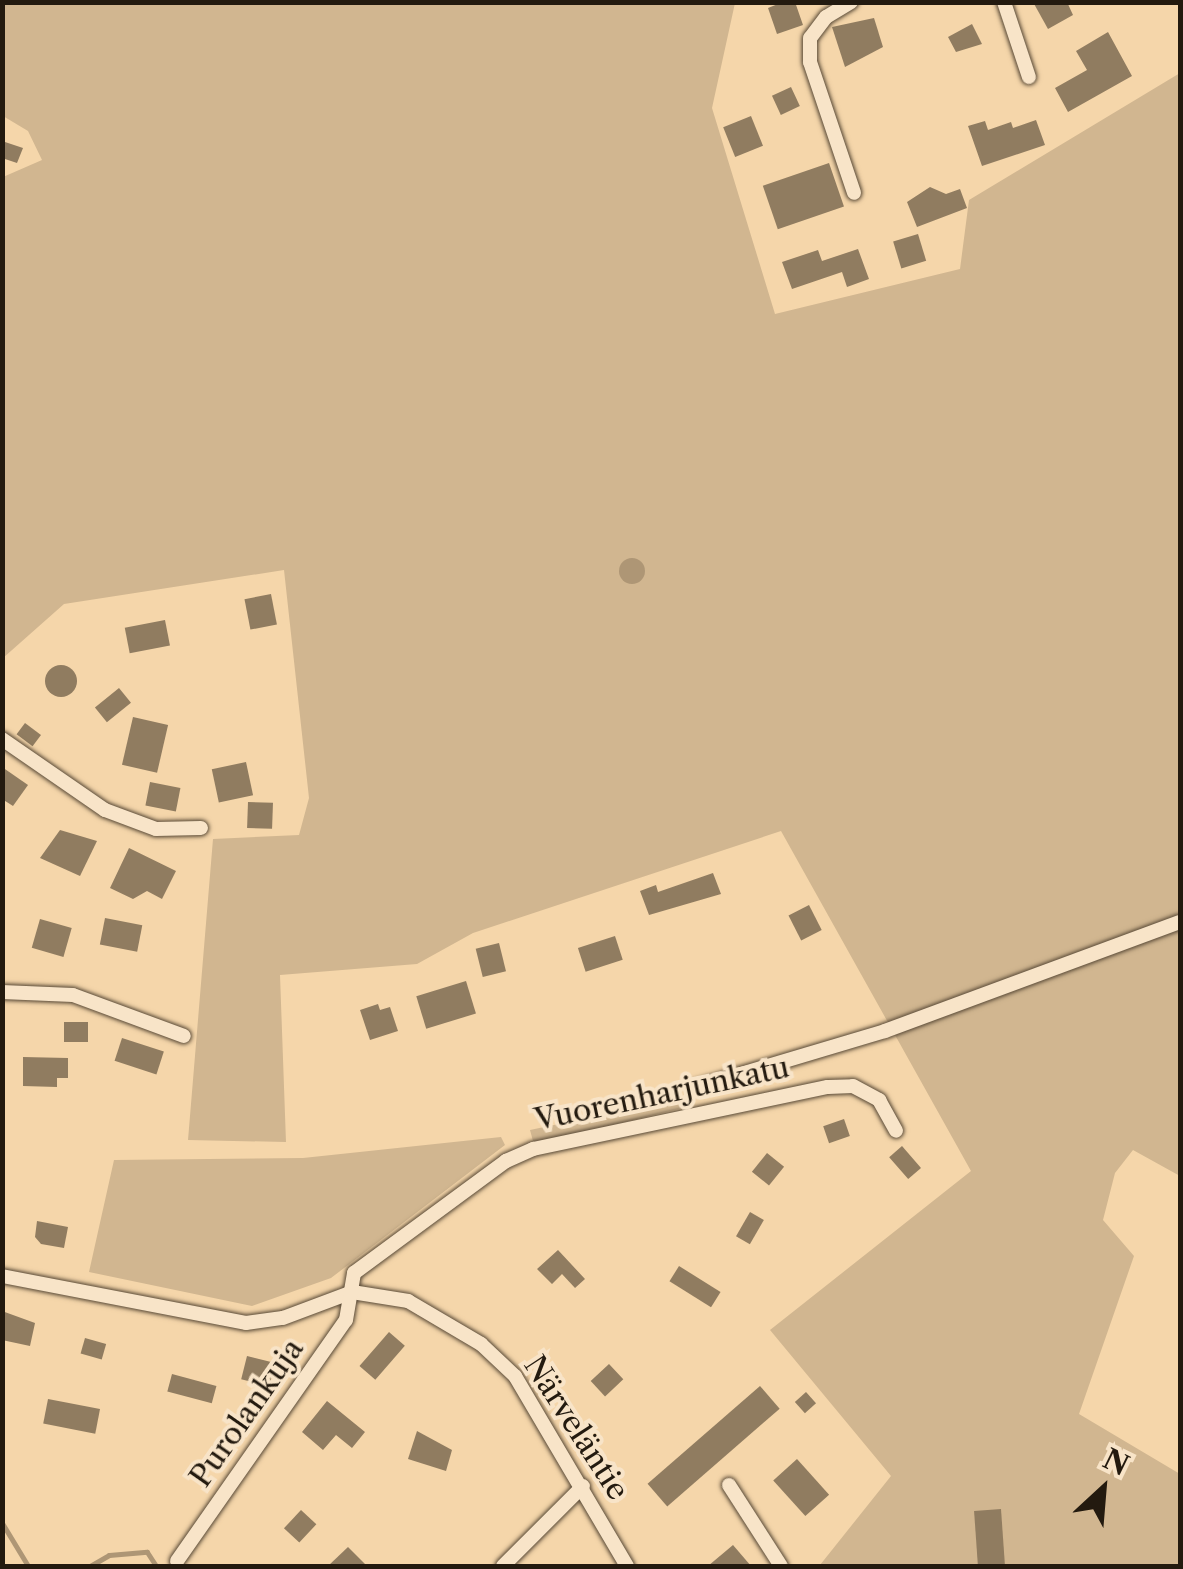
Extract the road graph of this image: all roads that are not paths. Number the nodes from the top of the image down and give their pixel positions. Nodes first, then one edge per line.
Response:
1 (851, 2) edge
2 (1004, 2) edge
3 (1029, 77) dead end
4 (854, 192) dead end
5 (2, 740) edge
6 (201, 828) dead end
7 (1180, 922) edge
8 (2, 992) edge
9 (184, 1036) dead end
10 (694, 1088) dead end
11 (896, 1131) dead end
12 (2, 1276) edge
13 (352, 1292) junction
14 (729, 1485) dead end
15 (583, 1486) junction
16 (177, 1561) dead end
17 (503, 1566) edge
18 (628, 1566) edge
19 (782, 1566) edge

1 - 4 street
2 - 3 street
5 - 6 street
7 - 10 street
8 - 9 street
11 - 13 street, Vuorenharjunkatu
12 - 13 street, Närveläntie
13 - 15 street, Närveläntie
13 - 16 street, Purolankuja
14 - 19 street
15 - 17 street
15 - 18 street, Närveläntie

